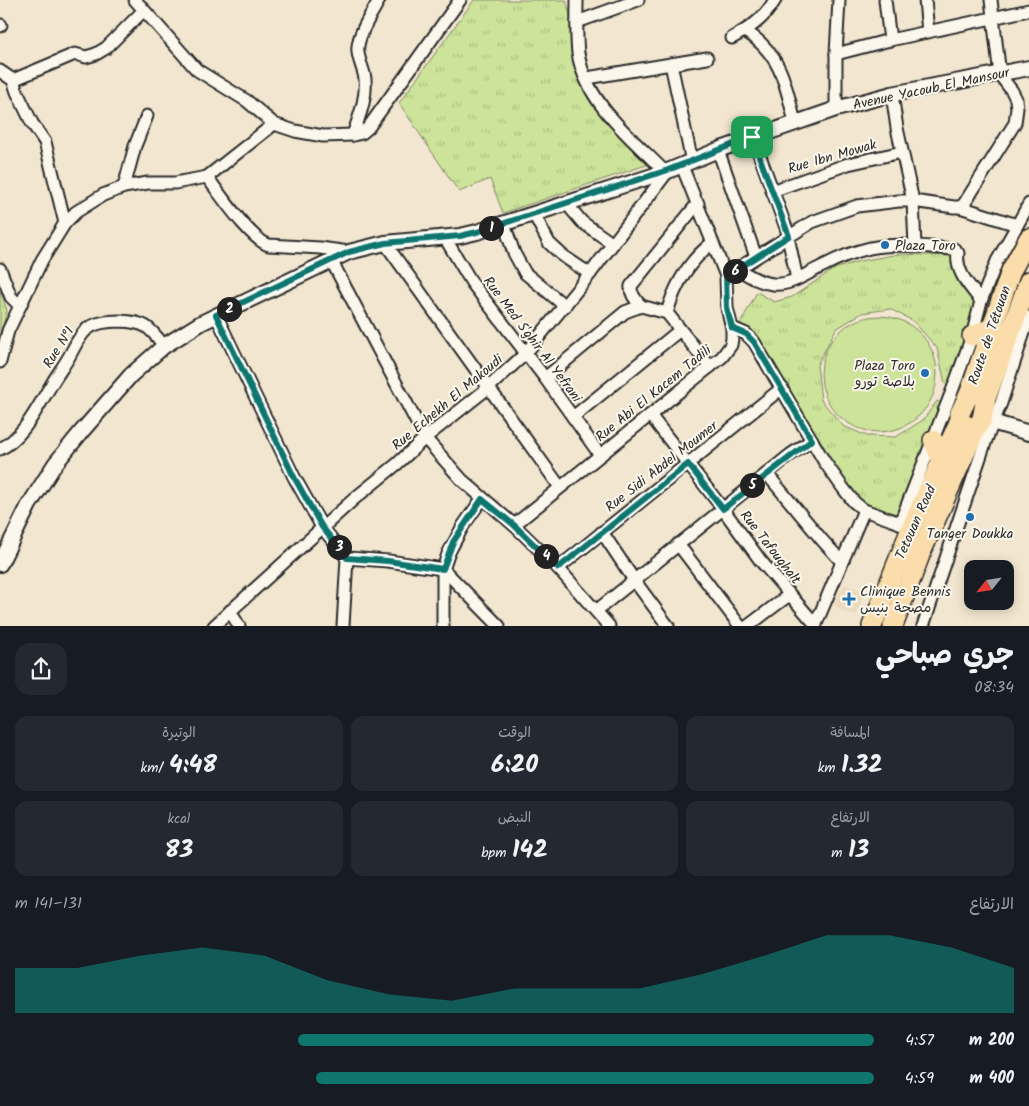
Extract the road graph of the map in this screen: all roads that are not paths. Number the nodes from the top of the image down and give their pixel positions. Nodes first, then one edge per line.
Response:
1 (135, 0) edge
2 (378, 0) edge
3 (460, 0) edge
4 (577, 0) edge
5 (638, 0) edge
6 (775, 0) edge
7 (839, 0) edge
8 (885, 0) edge
9 (925, 0) edge
10 (990, 0) edge
11 (144, 10) junction
12 (1029, 10) edge
13 (992, 18) junction
14 (577, 22) junction
15 (745, 31) junction
16 (928, 32) junction
17 (732, 38) dead end
18 (890, 40) junction
19 (836, 54) junction
20 (707, 58) dead end
21 (671, 64) junction
22 (1029, 68) edge
23 (0, 71) edge
24 (1000, 75) junction
25 (587, 78) junction
26 (13, 80) junction
27 (892, 94) junction
28 (836, 109) junction
29 (147, 116) dead end
30 (795, 123) junction
31 (274, 124) junction
32 (353, 135) junction
33 (752, 137) junction
34 (718, 150) junction
35 (902, 152) junction
36 (677, 167) junction
37 (208, 178) junction
38 (124, 187) junction
39 (772, 191) junction
40 (913, 201) junction
41 (566, 203) junction
42 (698, 203) junction
43 (1029, 204) edge
44 (960, 207) junction
45 (534, 214) junction
46 (65, 223) junction
47 (504, 224) junction
48 (1023, 231) edge
49 (788, 236) junction
50 (445, 238) junction
51 (385, 243) junction
52 (712, 243) junction
53 (613, 244) junction
54 (915, 246) junction
55 (349, 252) junction
56 (756, 257) junction
57 (331, 260) junction
58 (0, 269) edge
59 (738, 269) junction
60 (590, 274) junction
61 (726, 276) junction
62 (797, 279) junction
63 (1029, 281) edge
64 (981, 301) junction
65 (20, 306) junction
66 (565, 306) junction
67 (641, 306) junction
68 (667, 313) junction
69 (216, 315) junction
70 (1029, 317) edge
71 (732, 328) junction
72 (991, 328) junction
73 (680, 330) junction
74 (972, 336) junction
75 (164, 346) junction
76 (1024, 351) edge
77 (525, 354) junction
78 (0, 362) edge
79 (710, 367) junction
80 (545, 378) junction
81 (488, 388) junction
82 (782, 388) junction
83 (650, 415) junction
84 (971, 415) junction
85 (573, 417) junction
86 (1029, 433) edge
87 (425, 438) junction
88 (812, 440) junction
89 (933, 440) junction
90 (0, 449) edge
91 (600, 455) junction
92 (942, 461) junction
93 (688, 464) junction
94 (767, 474) junction
95 (560, 487) junction
96 (482, 499) junction
97 (723, 509) junction
98 (864, 510) junction
99 (514, 525) junction
100 (322, 527) junction
101 (905, 527) junction
102 (602, 532) junction
103 (678, 544) junction
104 (347, 558) junction
105 (842, 562) junction
106 (0, 564) edge
107 (558, 568) junction
108 (443, 569) junction
109 (634, 580) junction
110 (789, 595) junction
111 (230, 610) junction
112 (596, 611) junction
113 (815, 625) edge
114 (214, 626) edge
115 (239, 626) edge
116 (343, 626) edge
117 (443, 626) edge
118 (499, 626) edge
119 (609, 626) edge
120 (668, 626) edge
121 (740, 626) edge
122 (748, 626) edge
123 (872, 626) edge
124 (893, 626) edge
125 (923, 626) edge

1 - 11 street
2 - 32 street
3 - 32 street
4 - 14 street
5 - 14 street
6 - 15 street
7 - 19 street
8 - 18 street
9 - 16 street
10 - 13 street
11 - 26 street
11 - 31 street
12 - 13 street
13 - 16 street
13 - 24 street
14 - 25 street
15 - 17 street
15 - 30 street
16 - 18 street
18 - 19 street
19 - 28 street
20 - 21 street
21 - 25 street
21 - 36 street
22 - 24 street, Avenue Yacoub El Mansour
23 - 26 street
24 - 27 street, Avenue Yacoub El Mansour
24 - 44 street
25 - 36 street
26 - 46 street
27 - 28 street, Avenue Yacoub El Mansour
27 - 35 street
28 - 30 street, Avenue Yacoub El Mansour
29 - 38 street
30 - 33 street, Avenue Yacoub El Mansour
31 - 32 street
31 - 37 street
33 - 34 street, Avenue Yacoub El Mansour
33 - 39 street
34 - 36 street, Avenue Yacoub El Mansour
34 - 56 street
35 - 39 street, Rue Ibn Mowak
35 - 40 street
36 - 41 street, Avenue Yacoub El Mansour
36 - 42 street, Rue Abi El Kacem Tadili
36 - 53 street, Rue Echekh El Makoudi
37 - 38 street
37 - 55 street
38 - 46 street
39 - 49 street
40 - 44 street
40 - 49 street
40 - 54 street
41 - 45 street, Avenue Yacoub El Mansour
41 - 53 street
42 - 52 street, Rue Abi El Kacem Tadili
42 - 67 street
43 - 48 street
44 - 48 street
45 - 47 street, Avenue Yacoub El Mansour
45 - 60 street
46 - 65 street
47 - 50 street, Avenue Yacoub El Mansour
47 - 66 street
48 - 64 street
48 - 72 highway, Route de Tétouan
49 - 56 street
49 - 62 street
50 - 51 street, Avenue Yacoub El Mansour
50 - 77 street, Rue Med S'ghir Al Yefrani
51 - 55 street, Avenue Yacoub El Mansour
51 - 81 street
52 - 61 street, Rue Abi El Kacem Tadili
52 - 68 street
53 - 60 street, Rue Echekh El Makoudi
54 - 62 street
54 - 64 street
55 - 57 street, Avenue Yacoub El Mansour
56 - 59 street
57 - 69 street, Avenue Yacoub El Mansour
57 - 87 street
58 - 65 street
59 - 61 street
59 - 62 street
60 - 66 street, Rue Echekh El Makoudi
61 - 71 street, Rue Abi El Kacem Tadili
63 - 84 highway, Route de Tétouan
64 - 74 street
65 - 78 street
66 - 77 street, Rue Echekh El Makoudi
67 - 68 street
67 - 80 street
68 - 73 street
69 - 75 street, Avenue Yacoub El Mansour
69 - 100 street
70 - 76 street
71 - 79 street, Rue Abi El Kacem Tadili
71 - 82 street
72 - 74 highway
72 - 84 highway, Route de Tétouan
73 - 79 street
73 - 85 street
74 - 84 street
75 - 90 street, Rue N°1
75 - 106 street, Avenue Yacoub El Mansour
76 - 84 street
77 - 80 street, Rue Med S'ghir Al Yefrani
77 - 81 street, Rue Echekh El Makoudi
79 - 83 street, Rue Abi El Kacem Tadili
80 - 85 street, Rue Med S'ghir Al Yefrani
81 - 87 street, Rue Echekh El Makoudi
81 - 95 street
82 - 88 street
82 - 93 street, Rue Sidi Abdel Moumer
83 - 91 street, Rue Abi El Kacem Tadili
83 - 93 street, Rue Tafoughalt
84 - 86 street
84 - 89 street
84 - 92 highway, Tetouan Road
84 - 124 highway, Tetouan Road
84 - 125 street
85 - 91 street, Rue Med S'ghir Al Yefrani
87 - 96 street
87 - 100 street, Rue Echekh El Makoudi
88 - 94 street
88 - 98 street
89 - 92 highway
89 - 101 street
91 - 95 street, Rue Abi El Kacem Tadili
92 - 101 highway, Tetouan Road
93 - 97 street, Rue Tafoughalt
93 - 102 street, Rue Sidi Abdel Moumer
94 - 97 street
94 - 105 street
95 - 99 street, Rue Abi El Kacem Tadili
96 - 99 street
96 - 108 street
97 - 103 street
97 - 110 street, Rue Tafoughalt
98 - 101 street
98 - 105 street
99 - 107 street
100 - 104 street
100 - 111 street, Rue Echekh El Makoudi
101 - 123 highway, Tetouan Road
102 - 107 street, Rue Sidi Abdel Moumer
102 - 109 street
103 - 109 street
103 - 121 street
104 - 108 street
104 - 116 street
105 - 113 street
107 - 112 street
108 - 117 street
108 - 118 street
109 - 112 street
109 - 120 street
110 - 113 street, Rue Tafoughalt
110 - 122 street
111 - 114 street, Rue Echekh El Makoudi
111 - 115 street
112 - 119 street

